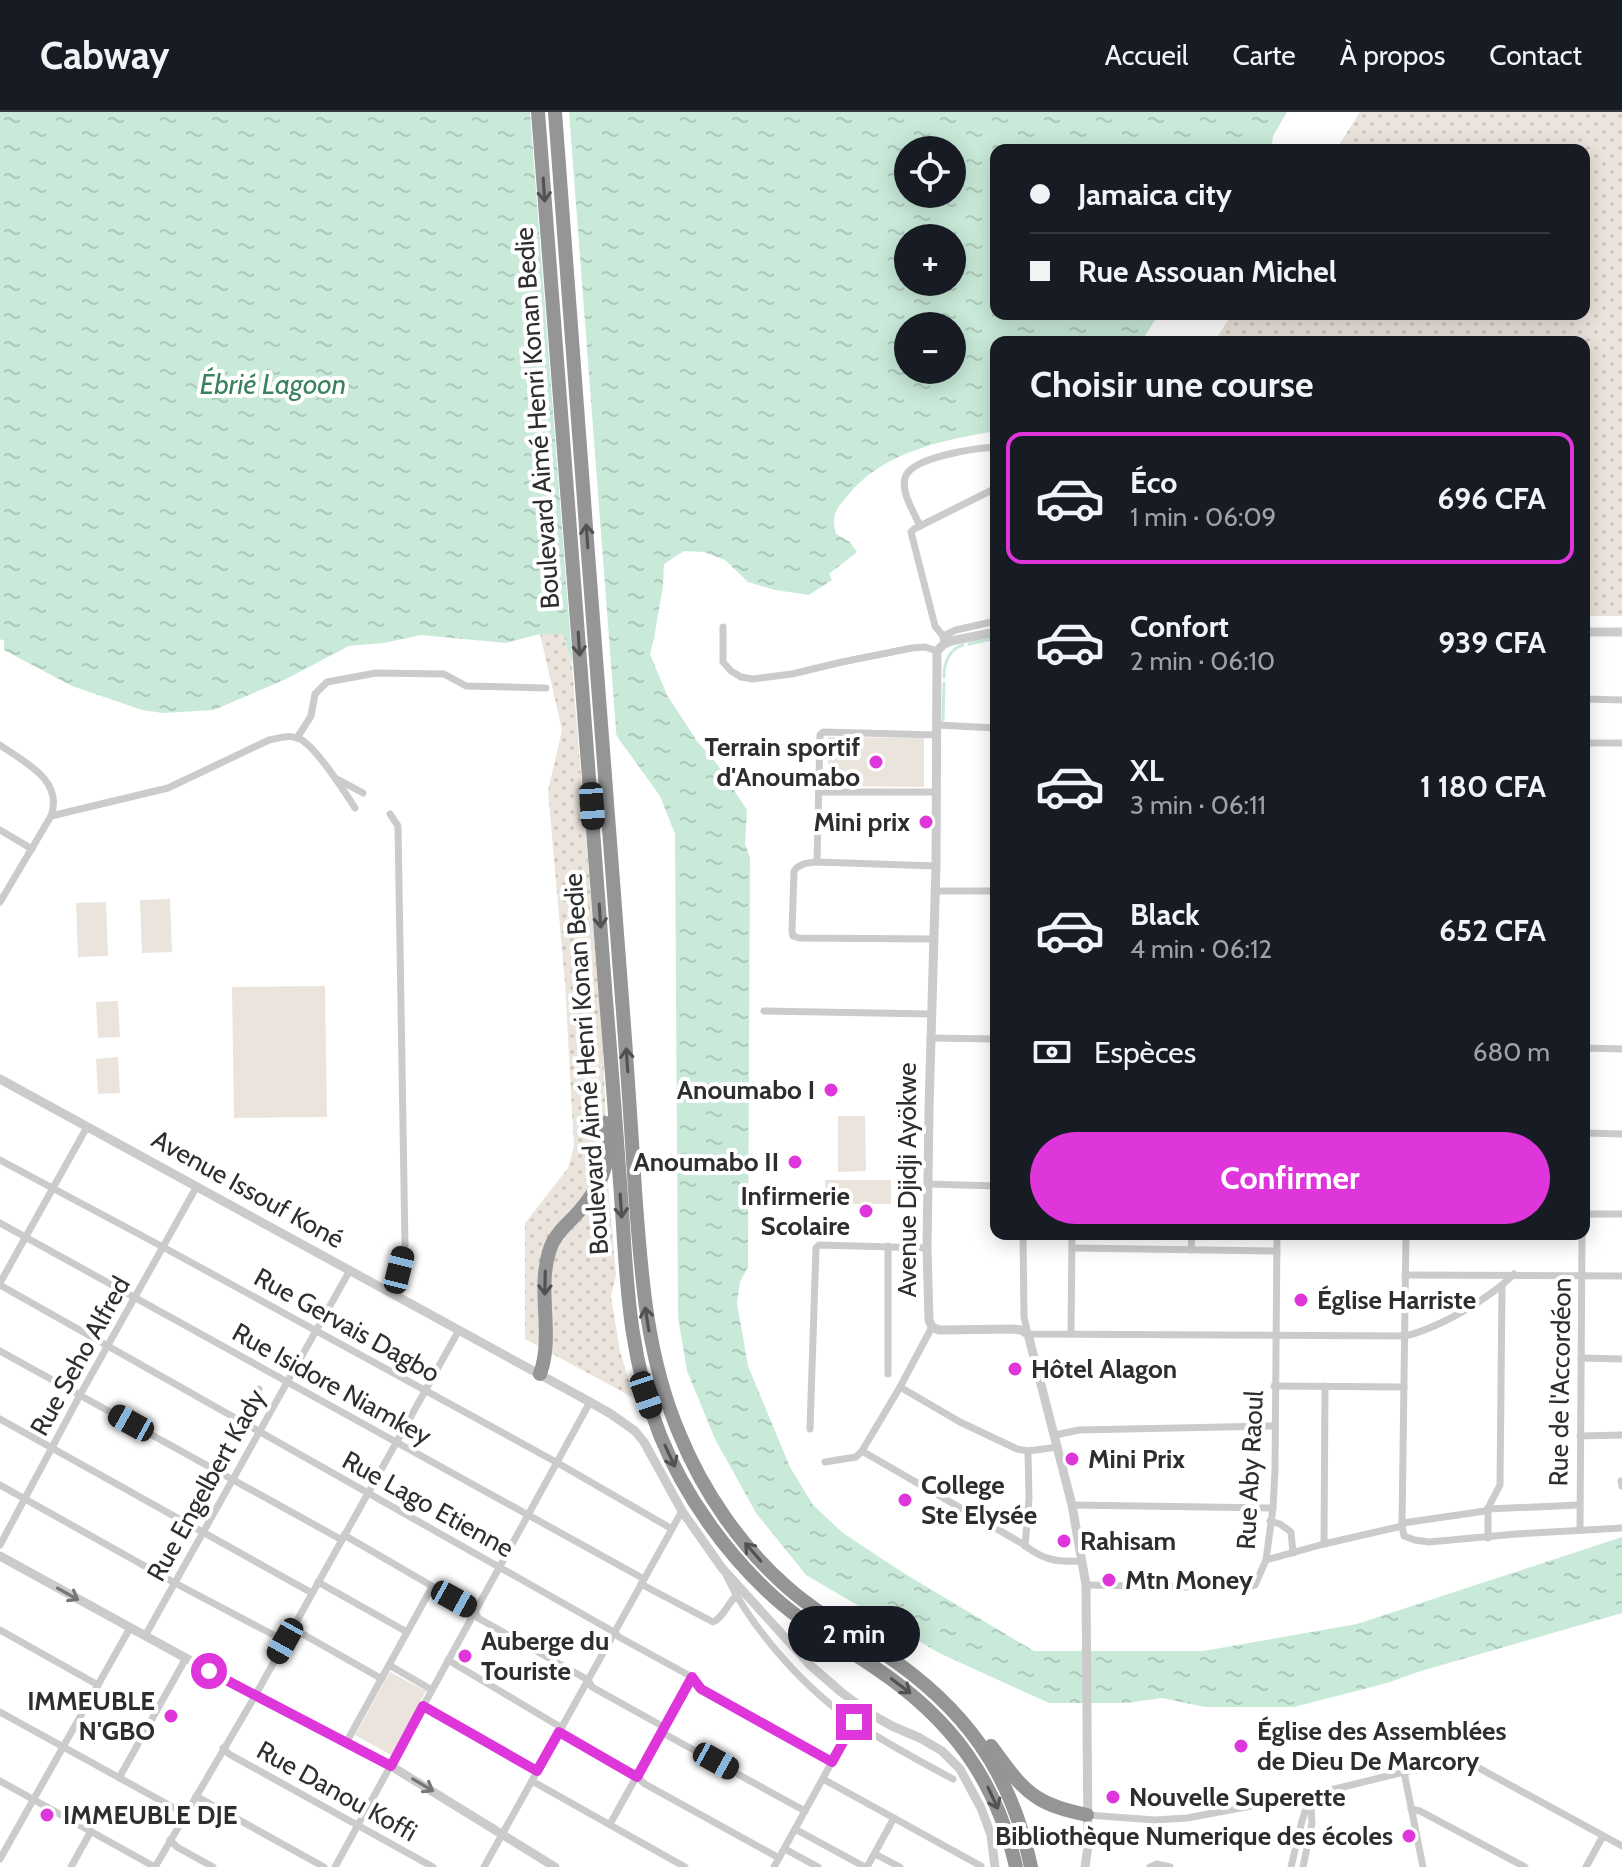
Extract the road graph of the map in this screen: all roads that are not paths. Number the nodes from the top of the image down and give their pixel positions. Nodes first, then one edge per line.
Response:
1 (538, 112) edge
2 (555, 112) edge
3 (990, 447) edge
4 (990, 491) edge
5 (920, 526) junction
6 (990, 622) edge
7 (723, 627) dead end
8 (1590, 632) edge
9 (1622, 632) edge
10 (990, 633) edge
11 (941, 644) junction
12 (546, 688) dead end
13 (1590, 699) edge
14 (1622, 700) edge
15 (990, 728) edge
16 (937, 730) junction
17 (297, 738) junction
18 (1590, 743) edge
19 (1622, 743) edge
20 (0, 745) edge
21 (337, 779) junction
22 (819, 792) junction
23 (936, 792) junction
24 (363, 793) dead end
25 (355, 808) dead end
26 (390, 814) dead end
27 (51, 816) junction
28 (0, 830) edge
29 (32, 849) junction
30 (817, 862) junction
31 (936, 866) junction
32 (935, 891) junction
33 (990, 891) edge
34 (0, 902) edge
35 (933, 939) junction
36 (764, 1011) dead end
37 (931, 1014) junction
38 (930, 1038) junction
39 (990, 1039) edge
40 (610, 1044) junction
41 (1590, 1048) edge
42 (1622, 1049) edge
43 (0, 1079) edge
44 (87, 1127) junction
45 (1590, 1133) edge
46 (1622, 1134) edge
47 (0, 1160) edge
48 (928, 1184) junction
49 (197, 1186) junction
50 (990, 1186) edge
51 (52, 1189) junction
52 (1590, 1214) edge
53 (1622, 1214) edge
54 (0, 1223) edge
55 (25, 1237) junction
56 (1023, 1240) edge
57 (1072, 1240) edge
58 (1192, 1240) edge
59 (1277, 1240) edge
60 (1406, 1240) edge
61 (1582, 1240) edge
62 (888, 1246) junction
63 (163, 1247) junction
64 (927, 1248) junction
65 (1073, 1248) junction
66 (1191, 1250) junction
67 (1277, 1251) junction
68 (350, 1270) junction
69 (1514, 1274) junction
70 (1405, 1275) junction
71 (1581, 1276) junction
72 (1622, 1276) edge
73 (0, 1284) edge
74 (1502, 1287) junction
75 (393, 1294) junction
76 (135, 1298) junction
77 (932, 1327) junction
78 (316, 1330) junction
79 (459, 1330) junction
80 (1028, 1334) junction
81 (1071, 1334) junction
82 (1276, 1336) junction
83 (1405, 1336) junction
84 (108, 1346) junction
85 (0, 1351) edge
86 (1581, 1358) junction
87 (1622, 1359) edge
88 (540, 1374) junction
89 (888, 1374) dead end
90 (287, 1382) junction
91 (1274, 1386) junction
92 (1325, 1386) junction
93 (900, 1387) junction
94 (1404, 1387) junction
95 (259, 1389) dead end
96 (425, 1390) junction
97 (80, 1395) junction
98 (590, 1402) junction
99 (0, 1419) edge
100 (242, 1421) junction
101 (1275, 1426) junction
102 (810, 1429) dead end
103 (259, 1431) junction
104 (1055, 1435) junction
105 (1622, 1435) edge
106 (1580, 1436) junction
107 (396, 1442) junction
108 (1058, 1447) junction
109 (52, 1448) junction
110 (862, 1451) junction
111 (1028, 1451) junction
112 (556, 1462) junction
113 (825, 1462) dead end
114 (232, 1479) junction
115 (0, 1485) edge
116 (368, 1493) junction
117 (24, 1498) junction
118 (1072, 1505) junction
119 (1579, 1505) junction
120 (1273, 1508) junction
121 (1488, 1509) junction
122 (682, 1511) junction
123 (528, 1515) junction
124 (1270, 1521) junction
125 (1402, 1525) junction
126 (1622, 1528) edge
127 (672, 1529) junction
128 (1580, 1530) junction
129 (202, 1532) junction
130 (343, 1537) junction
131 (1488, 1538) junction
132 (1324, 1544) junction
133 (0, 1545) edge
134 (1025, 1546) junction
135 (1293, 1553) junction
136 (0, 1556) edge
137 (1266, 1560) junction
138 (1082, 1561) junction
139 (499, 1567) junction
140 (722, 1568) junction
141 (642, 1581) junction
142 (318, 1582) junction
143 (175, 1583) junction
144 (1086, 1585) junction
145 (432, 1587) junction
146 (312, 1593) junction
147 (736, 1596) junction
148 (475, 1611) junction
149 (130, 1628) junction
150 (292, 1628) junction
151 (0, 1630) edge
152 (407, 1632) junction
153 (614, 1632) junction
154 (145, 1636) junction
155 (285, 1641) junction
156 (186, 1658) junction
157 (448, 1660) junction
158 (389, 1665) junction
159 (692, 1677) junction
160 (382, 1679) junction
161 (588, 1680) junction
162 (98, 1685) junction
163 (432, 1690) junction
164 (255, 1696) junction
165 (423, 1706) junction
166 (0, 1712) edge
167 (854, 1722) junction
168 (966, 1726) junction
169 (663, 1729) junction
170 (560, 1730) junction
171 (346, 1743) junction
172 (63, 1747) junction
173 (223, 1748) junction
174 (832, 1762) junction
175 (391, 1766) junction
176 (537, 1771) junction
177 (1404, 1772) junction
178 (637, 1777) junction
179 (119, 1778) junction
180 (823, 1779) junction
181 (953, 1779) dead end
182 (0, 1781) edge
183 (532, 1781) junction
184 (1310, 1795) junction
185 (196, 1796) junction
186 (33, 1800) junction
187 (1411, 1809) junction
188 (805, 1811) junction
189 (185, 1814) junction
190 (1087, 1815) junction
191 (894, 1818) junction
192 (610, 1824) junction
193 (359, 1825) junction
194 (795, 1829) junction
195 (91, 1831) junction
196 (501, 1834) junction
197 (1603, 1836) junction
198 (170, 1840) junction
199 (1622, 1846) edge
200 (785, 1849) junction
201 (875, 1854) junction
202 (779, 1858) junction
203 (0, 1859) edge
204 (669, 1863) edge
205 (981, 1866) edge
206 (71, 1867) edge
207 (155, 1867) edge
208 (213, 1867) edge
209 (324, 1867) edge
210 (335, 1867) edge
211 (433, 1867) edge
212 (484, 1867) edge
213 (555, 1867) edge
214 (685, 1867) edge
215 (774, 1867) edge
216 (818, 1867) edge
217 (866, 1867) edge
218 (900, 1867) edge
219 (995, 1867) edge
220 (1016, 1867) edge
221 (1031, 1867) edge
222 (1085, 1867) edge
223 (1150, 1867) edge
224 (1170, 1867) edge
225 (1291, 1867) edge
226 (1303, 1867) edge
227 (1423, 1867) edge
228 (1525, 1867) edge
229 (1586, 1867) edge

1 -> 40 highway, Boulevard Aimé Henri Konan Bedie
168 -> 2 highway, Boulevard Aimé Henri Konan Bedie
3 - 5 street
4 - 5 street
5 - 11 street
6 - 11 street
7 - 11 street
8 - 9 street
10 - 11 street
11 - 16 street, Avenue Djidji Ayökwe
12 - 17 street
13 - 14 street
15 - 16 street
16 - 22 street
16 - 23 street, Avenue Djidji Ayökwe
17 - 21 street
17 - 27 street
18 - 19 street
20 - 27 street
21 - 24 street
21 - 25 street
22 - 23 street
22 - 30 street
23 - 31 street, Avenue Djidji Ayökwe
26 - 75 street
27 - 29 street
28 - 29 street
29 - 34 street
30 - 31 street
30 - 35 street
31 - 32 street, Avenue Djidji Ayökwe
32 - 33 street
32 - 35 street, Avenue Djidji Ayökwe
35 - 37 street, Avenue Djidji Ayökwe
36 - 37 street
37 - 38 street, Avenue Djidji Ayökwe
38 - 39 street
38 - 48 street, Avenue Djidji Ayökwe
40 -> 88 highway
40 -> 220 highway, Boulevard Aimé Henri Konan Bedie
41 - 42 street
43 - 44 street, Avenue Issouf Koné
44 - 49 street, Avenue Issouf Koné
44 - 51 street
45 - 46 street
47 - 51 street, Rue Gervais Dagbo
48 - 50 street
48 - 64 street, Avenue Djidji Ayökwe
49 - 63 street, Rue Seho Alfred
49 - 68 street, Avenue Issouf Koné
51 - 55 street
51 - 63 street, Rue Gervais Dagbo
52 - 53 street
54 - 55 street, Rue Isidore Niamkey
55 - 73 street
55 - 76 street, Rue Isidore Niamkey
56 - 80 street
57 - 65 street
58 - 66 street
59 - 67 street, Rue Aby Raoul
60 - 70 street
61 - 71 street, Rue de l'Accordéon
62 - 64 street
62 - 89 street
62 - 102 street
63 - 76 street, Rue Seho Alfred
63 - 78 street, Rue Gervais Dagbo
64 - 77 street, Avenue Djidji Ayökwe
65 - 66 street
65 - 81 street
66 - 67 street
67 - 82 street, Rue Aby Raoul
68 - 75 street, Avenue Issouf Koné
68 - 78 street, Rue Engelbert Kady
69 - 70 street
69 - 71 street
69 - 74 street
70 - 83 street
71 - 72 street
71 - 86 street, Rue de l'Accordéon
73 - 84 street, Rue Lago Etienne
74 - 83 street
74 - 121 street
75 - 79 street, Avenue Issouf Koné
76 - 84 street, Rue Seho Alfred
76 - 90 street, Rue Isidore Niamkey
77 - 80 street, Avenue Djidji Ayökwe
77 - 93 street
78 - 90 street, Rue Engelbert Kady
78 - 96 street, Rue Gervais Dagbo
79 - 88 street, Avenue Issouf Koné
79 - 96 street
80 - 81 street
80 - 104 street
81 - 82 street
82 - 83 street
82 - 91 street, Rue Aby Raoul
83 - 94 street
84 - 97 street, Rue Seho Alfred
84 - 100 street, Rue Lago Etienne
85 - 97 street
86 - 87 street
86 - 106 street, Rue de l'Accordéon
88 - 98 street, Avenue Issouf Koné
90 - 103 street, Rue Engelbert Kady
90 - 107 street, Rue Isidore Niamkey
91 - 92 street
91 - 101 street, Rue Aby Raoul
92 - 94 street
92 - 132 street
93 - 110 street
93 - 111 street
94 - 125 street
95 - 100 street
96 - 107 street
96 - 112 street, Rue Gervais Dagbo
97 - 109 street, Rue Seho Alfred
97 - 114 street
98 - 112 street
98 - 122 street, Avenue Issouf Koné
99 - 109 street
100 - 103 street, Rue Lago Etienne
101 - 104 street
101 - 120 street, Rue Aby Raoul
103 - 114 street, Rue Engelbert Kady
103 - 116 street, Rue Lago Etienne
104 - 108 street
105 - 106 street
106 - 119 street, Rue de l'Accordéon
107 - 116 street
107 - 123 street, Rue Isidore Niamkey
108 - 111 street
108 - 118 street
109 - 117 street, Rue Seho Alfred
109 - 129 street
110 - 113 street
110 - 134 street
111 - 134 street
112 - 123 street
112 - 127 street, Rue Gervais Dagbo
114 - 129 street, Rue Engelbert Kady
114 - 130 street
115 - 117 street
116 - 130 street
116 - 139 street, Rue Lago Etienne
117 - 133 street, Rue Seho Alfred
117 - 143 street
118 - 120 street
118 - 138 street
119 - 121 street
119 - 128 street, Rue de l'Accordéon
120 - 124 street, Rue Aby Raoul
121 - 125 street
121 - 131 street
122 - 127 street
122 - 140 street, Avenue Issouf Koné
123 - 139 street
123 - 141 street, Rue Isidore Niamkey
124 - 135 street
124 - 137 street, Rue Aby Raoul
125 - 131 street
125 - 132 street
126 - 128 street
127 - 141 street
128 - 131 street
129 - 143 street, Rue Engelbert Kady
129 - 146 street
130 - 142 street
130 - 145 street
132 - 135 street
134 - 138 street
135 - 137 street
136 -> 149 street
137 - 144 street, Rue Aby Raoul
138 - 144 street
139 - 148 street
139 - 153 street, Rue Lago Etienne
140 - 147 street
140 - 219 street, Avenue Issouf Koné
141 - 147 street, Rue Isidore Niamkey
141 - 153 street
142 - 146 street
142 - 152 street
143 - 154 street, Rue Engelbert Kady
143 - 155 street
144 - 190 street
145 - 148 street
145 - 152 street
146 - 150 street
147 - 167 street
148 - 157 street
148 - 161 street
149 - 154 street
149 - 162 street
150 - 155 street
150 - 160 street
151 - 162 street
152 - 158 street
153 - 159 street, Rue Lago Etienne
153 - 161 street
154 - 156 street
155 - 164 street
156 - 164 street
156 - 179 street
157 - 163 street
157 - 170 street
158 - 160 street
158 - 163 street
159 - 169 street
159 - 174 street, Rue Lago Etienne
160 - 171 street
161 - 169 street
161 - 170 street
162 - 172 street
163 - 165 street
164 - 171 street
164 - 173 street
165 - 175 street
165 - 176 street
166 - 172 street
167 - 174 street
167 - 181 street
168 - 190 highway
168 - 221 highway, Boulevard Aimé Henri Konan Bedie
169 - 178 street
169 - 188 street
170 - 176 street
170 - 178 street
171 - 175 street
172 - 179 street
172 - 186 street
173 - 185 street
173 - 193 street, Rue Danou Koffi
174 - 180 street
175 - 193 street
175 -> 196 street
176 - 183 street
177 - 184 street
177 - 187 street
177 - 197 street
178 - 192 street
178 - 202 street
179 - 189 street
180 - 188 street
180 - 191 street
182 - 186 street
183 - 192 street
183 - 196 street
184 - 190 street
184 - 225 street
184 - 226 street
185 - 189 street
185 - 209 street
186 - 195 street
186 - 203 street
187 - 227 street
187 - 228 street
188 - 194 street
189 - 198 street
190 - 222 street
191 - 201 street
191 - 205 street
192 - 204 street
193 - 210 street
193 - 211 street, Rue Danou Koffi
194 - 200 street
194 - 217 street
195 - 206 street
195 - 207 street
196 - 212 street
196 - 213 street
197 - 199 street
197 - 229 street
198 - 207 street
198 - 208 street
200 - 202 street
200 - 216 street
201 - 217 street
201 - 218 street
202 - 215 street
204 - 214 street
223 - 224 street

